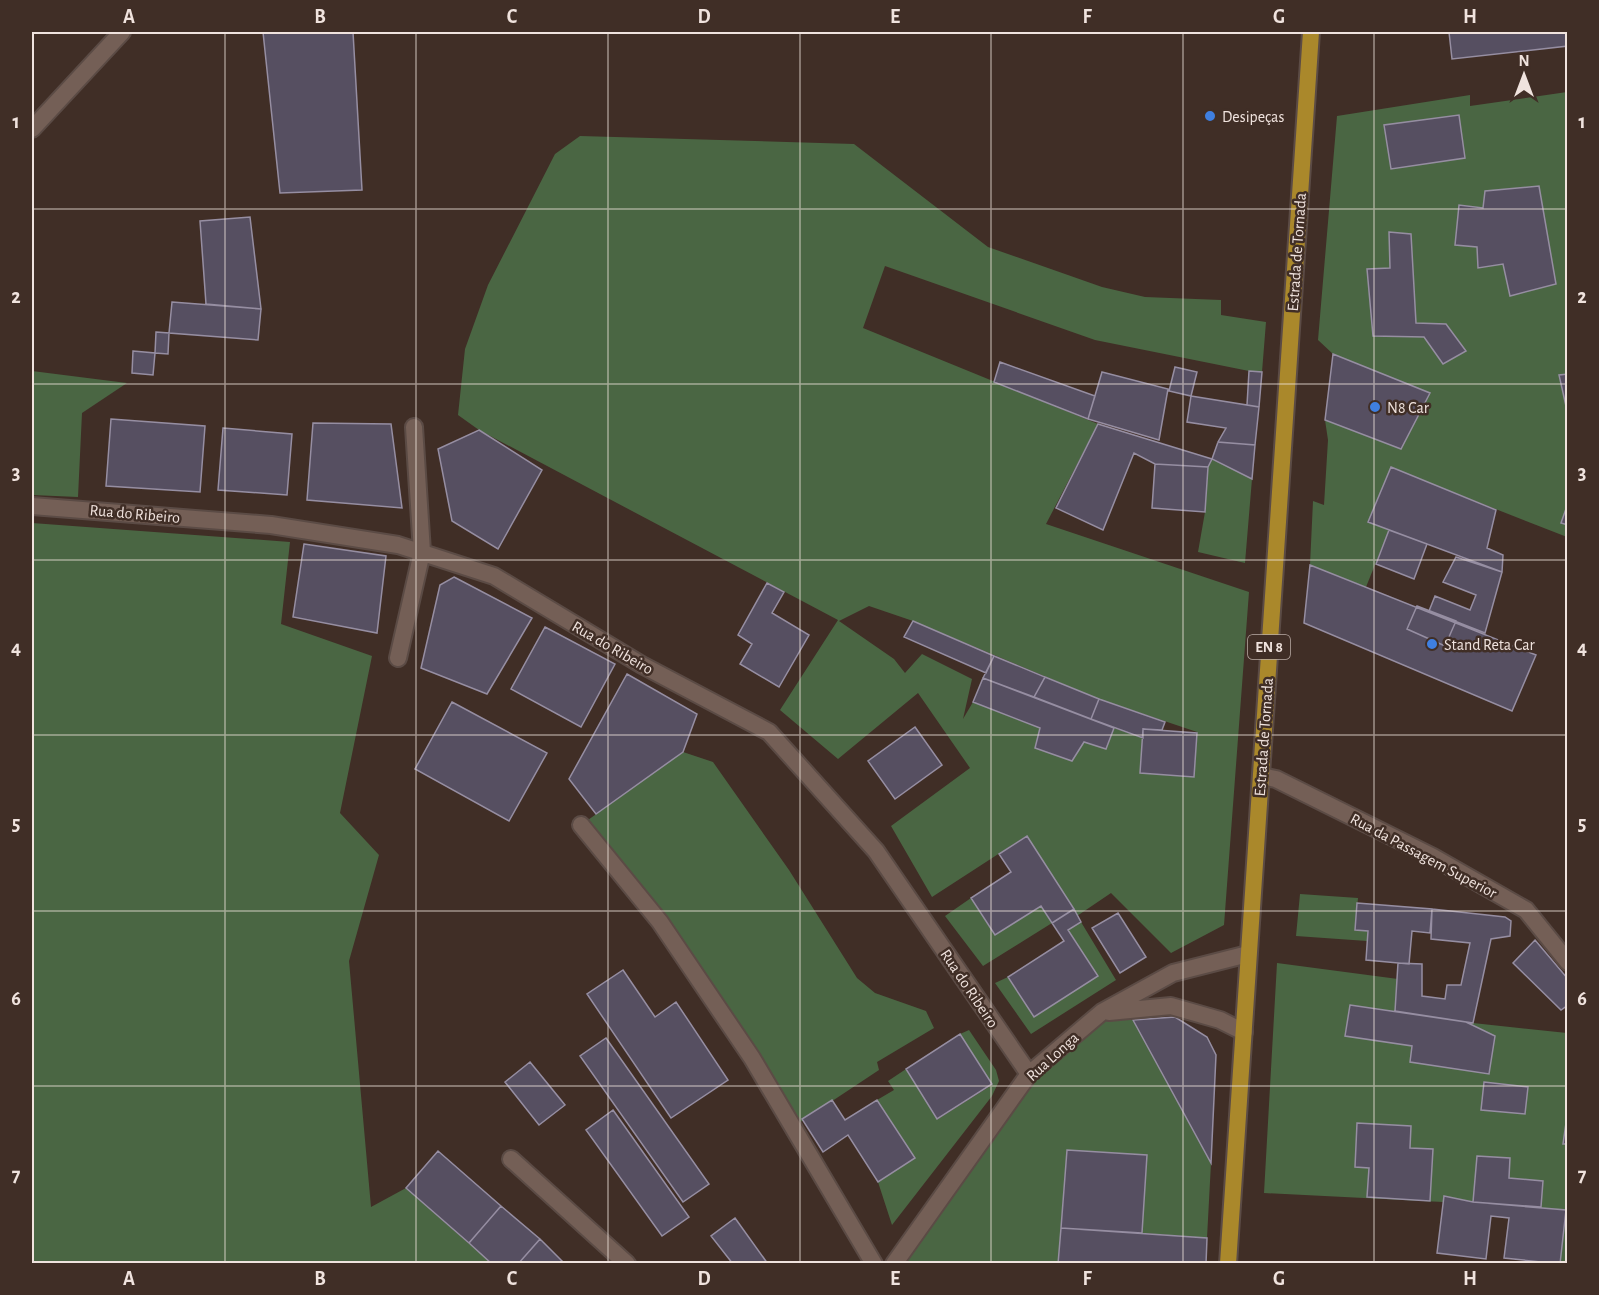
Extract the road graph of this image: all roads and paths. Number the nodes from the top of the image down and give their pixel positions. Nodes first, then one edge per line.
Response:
1 (122, 32) edge
2 (1311, 32) edge
3 (32, 129) edge
4 (414, 427) dead end
5 (32, 506) edge
6 (422, 552) junction
7 (398, 658) dead end
8 (1261, 776) junction
9 (581, 825) dead end
10 (1248, 954) junction
11 (1568, 962) edge
12 (1102, 1012) junction
13 (1244, 1032) junction
14 (1029, 1074) junction
15 (511, 1159) dead end
16 (627, 1263) edge
17 (874, 1263) edge
18 (894, 1263) edge
19 (1228, 1263) edge

1 - 3 street
2 - 8 main road, Estrada de Tornada / EN 8
4 - 6 street
5 - 6 street, Rua do Ribeiro
6 - 7 street
6 - 14 street, Rua do Ribeiro
8 - 10 main road, Estrada de Tornada / EN 8
8 - 11 street, Rua da Passagem Superior
9 - 17 street
10 - 12 street, Rua Longa
10 - 13 main road, Estrada de Tornada / EN 8
12 - 13 street
12 - 14 street, Rua Longa
13 - 19 main road, Estrada de Tornada / EN 8
14 - 18 street, Rua Longa
15 - 16 street

